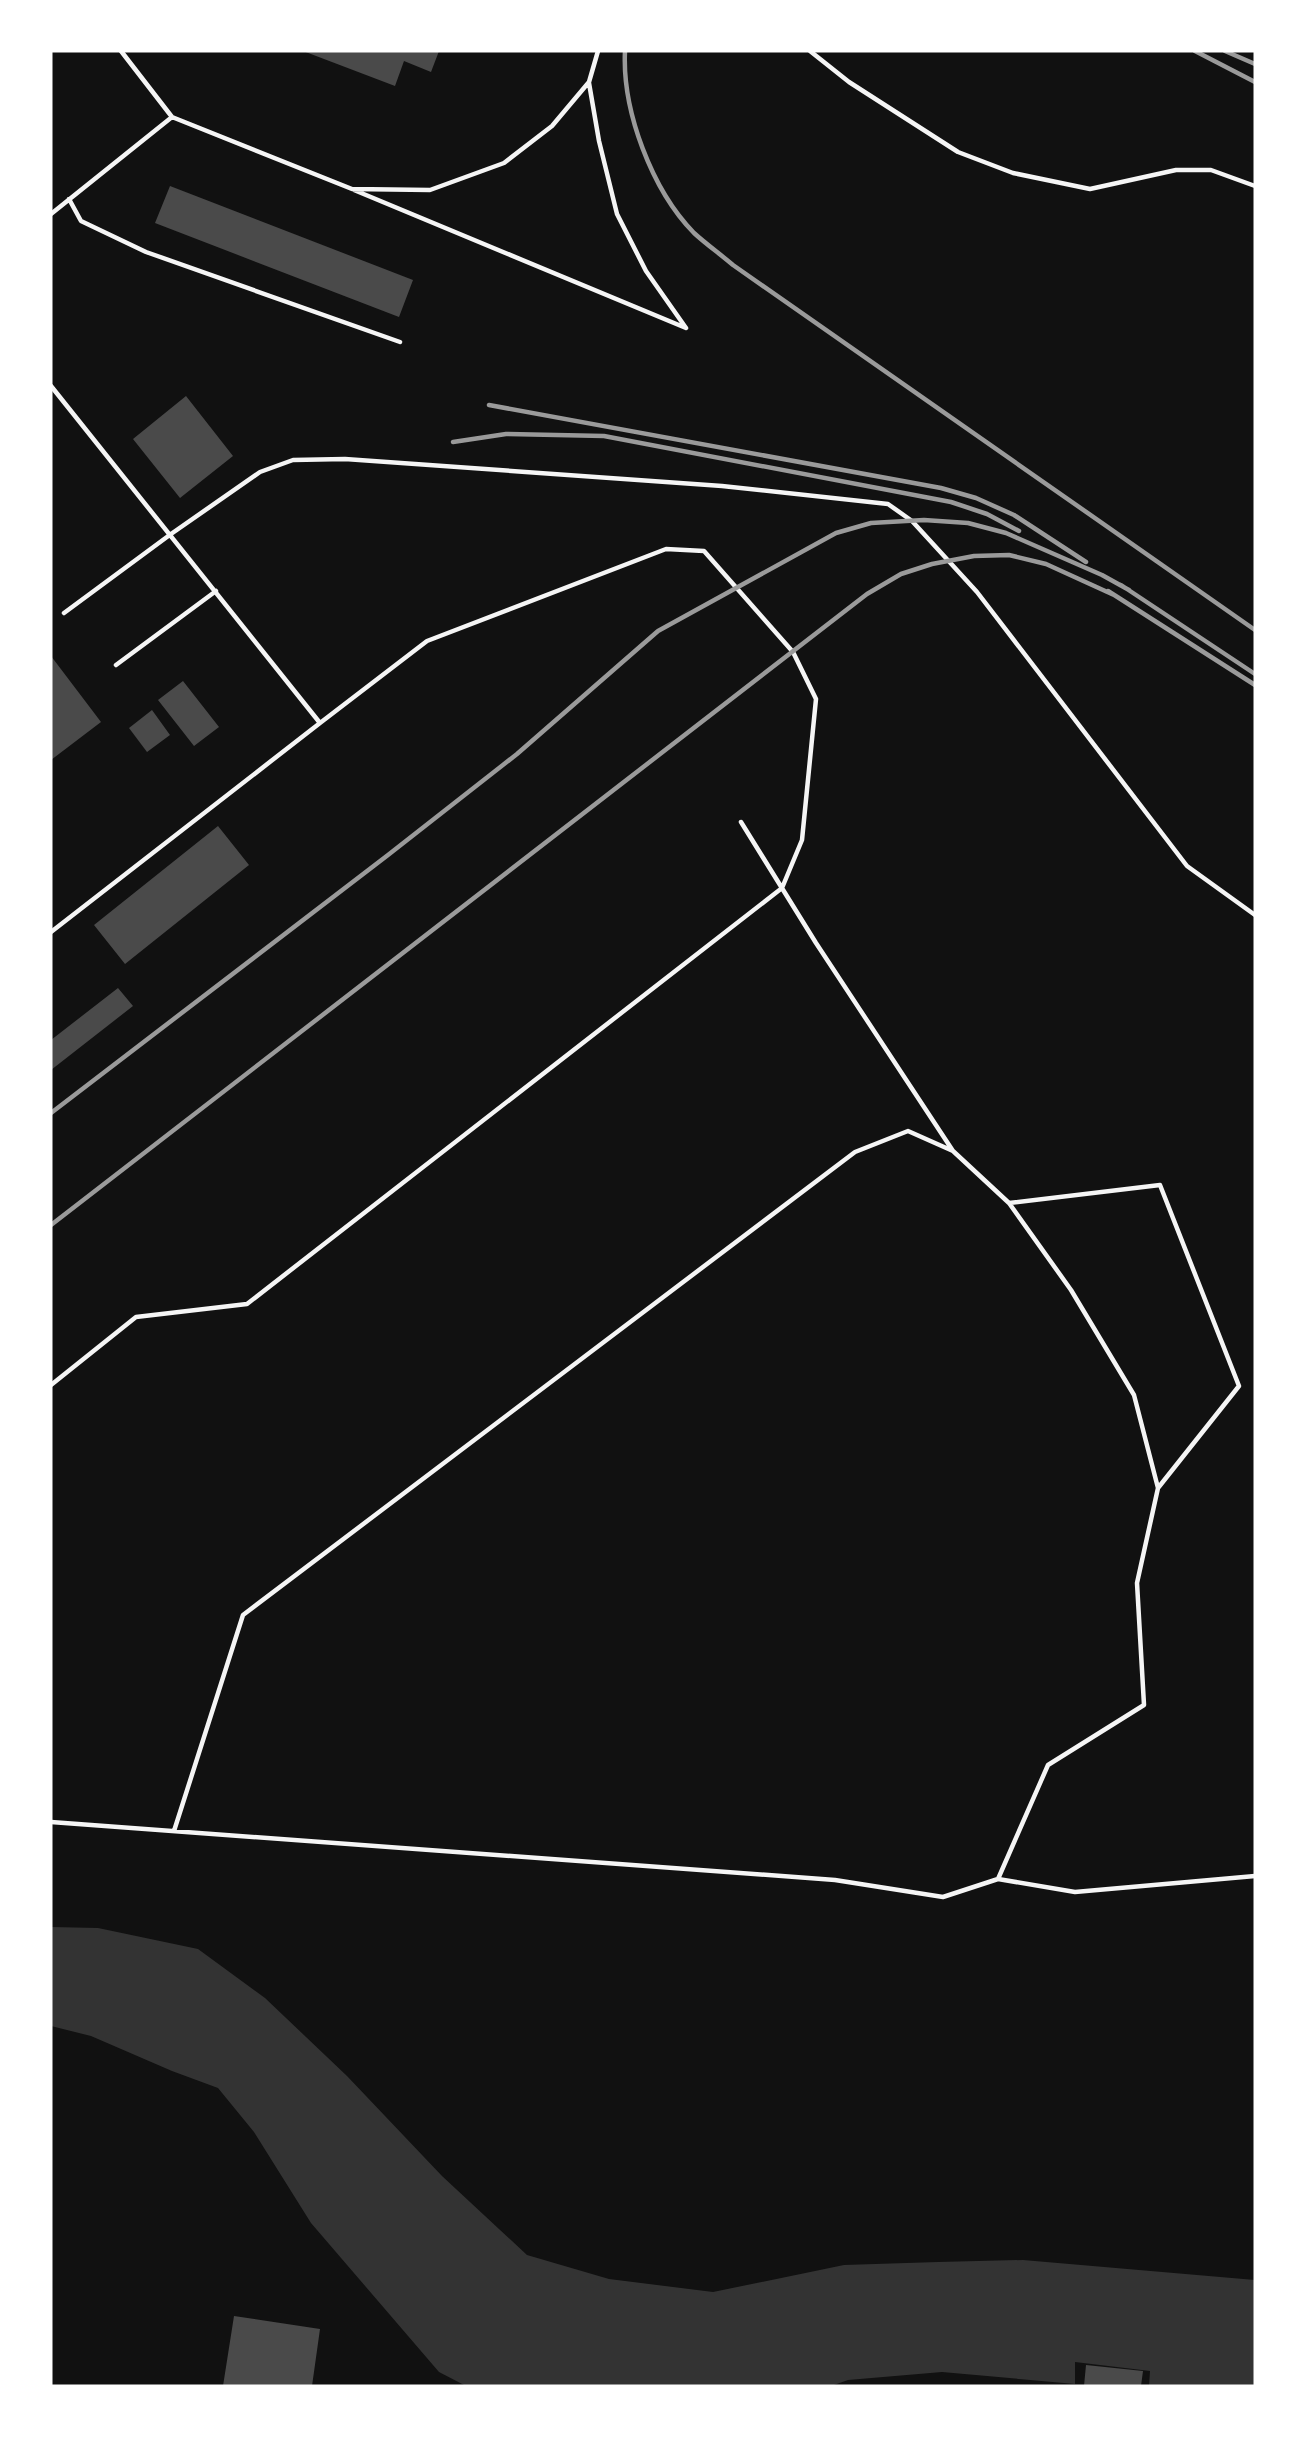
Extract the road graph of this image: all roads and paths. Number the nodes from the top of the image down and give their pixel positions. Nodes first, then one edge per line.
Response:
1 (122, 51) edge
2 (598, 51) edge
3 (810, 51) edge
4 (589, 82) junction
5 (172, 117) junction
6 (1255, 186) edge
7 (352, 189) junction
8 (69, 199) junction
9 (51, 214) edge
10 (400, 342) dead end
11 (51, 386) edge
12 (171, 534) junction
13 (216, 591) junction
14 (64, 613) dead end
15 (117, 665) dead end
16 (320, 723) junction
17 (741, 822) dead end
18 (782, 888) junction
19 (1255, 915) edge
20 (51, 932) edge
21 (953, 1151) junction
22 (1009, 1203) junction
23 (51, 1386) edge
24 (1158, 1488) junction
25 (51, 1822) edge
26 (174, 1831) junction
27 (1255, 1876) edge
28 (998, 1879) junction

1 - 5 lane
2 - 4 lane
3 - 6 lane
4 - 7 lane
4 - 7 lane
5 - 7 lane
5 - 8 lane
8 - 9 lane
8 - 10 lane
11 - 12 lane
12 - 13 lane
12 - 14 lane
12 - 19 lane
13 - 15 lane
13 - 16 lane
16 - 18 lane
16 - 20 lane
17 - 18 lane
18 - 21 lane
18 - 23 lane
21 - 22 lane
21 - 26 lane
22 - 24 lane
22 - 24 lane
24 - 28 lane
25 - 26 lane
26 - 28 lane
27 - 28 lane

